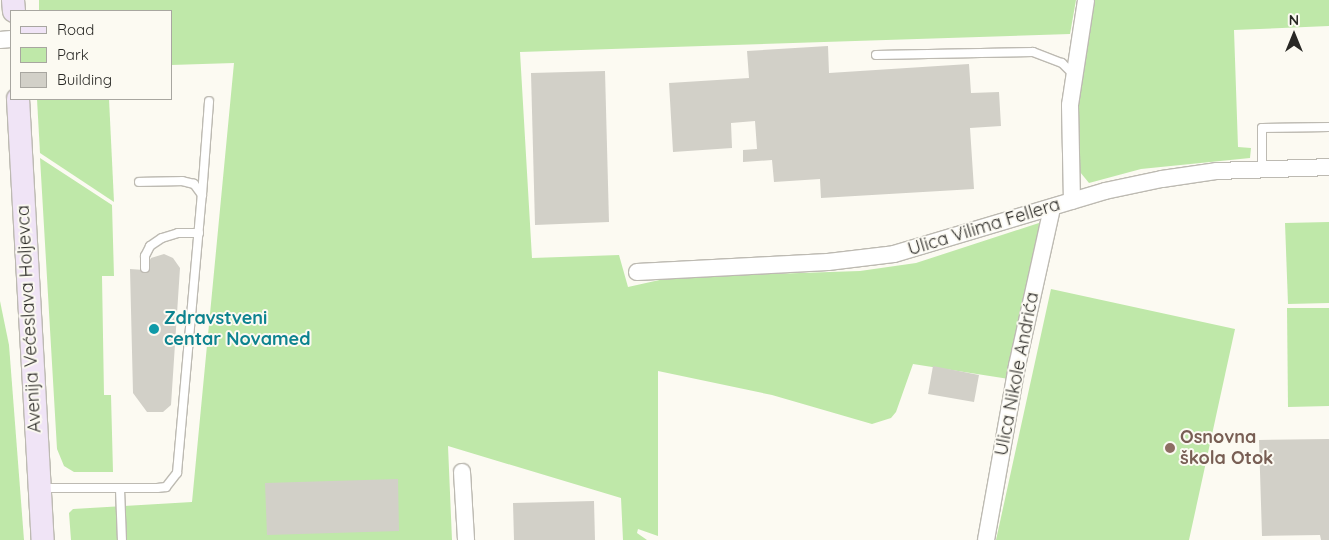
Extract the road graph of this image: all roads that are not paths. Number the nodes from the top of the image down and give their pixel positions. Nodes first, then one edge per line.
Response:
1 (1086, 0) edge
2 (876, 55) dead end
3 (1074, 75) junction
4 (18, 100) edge
5 (209, 101) dead end
6 (1329, 127) edge
7 (1329, 167) edge
8 (1262, 169) junction
9 (139, 182) dead end
10 (202, 195) junction
11 (1072, 201) junction
12 (1052, 208) junction
13 (200, 233) junction
14 (145, 268) dead end
15 (637, 272) dead end
16 (462, 472) dead end
17 (39, 488) junction
18 (120, 489) junction
19 (43, 540) edge
20 (122, 540) edge
21 (466, 540) edge
22 (986, 540) edge

1 - 3 street
2 - 3 lane
3 - 11 street
4 - 17 street, Avenija Većeslava Holjevca
5 - 10 lane
6 - 8 lane
7 - 8 street, Ulica Vilima Fellera
8 - 11 street, Ulica Vilima Fellera
9 - 10 lane
10 - 13 lane
11 - 12 street, Ulica Vilima Fellera
12 - 15 street, Ulica Vilima Fellera
12 - 22 street, Ulica Nikole Andrića
13 - 14 lane
13 - 18 lane
16 - 21 street
17 - 18 lane
17 - 19 street, Avenija Većeslava Holjevca
18 - 20 lane

